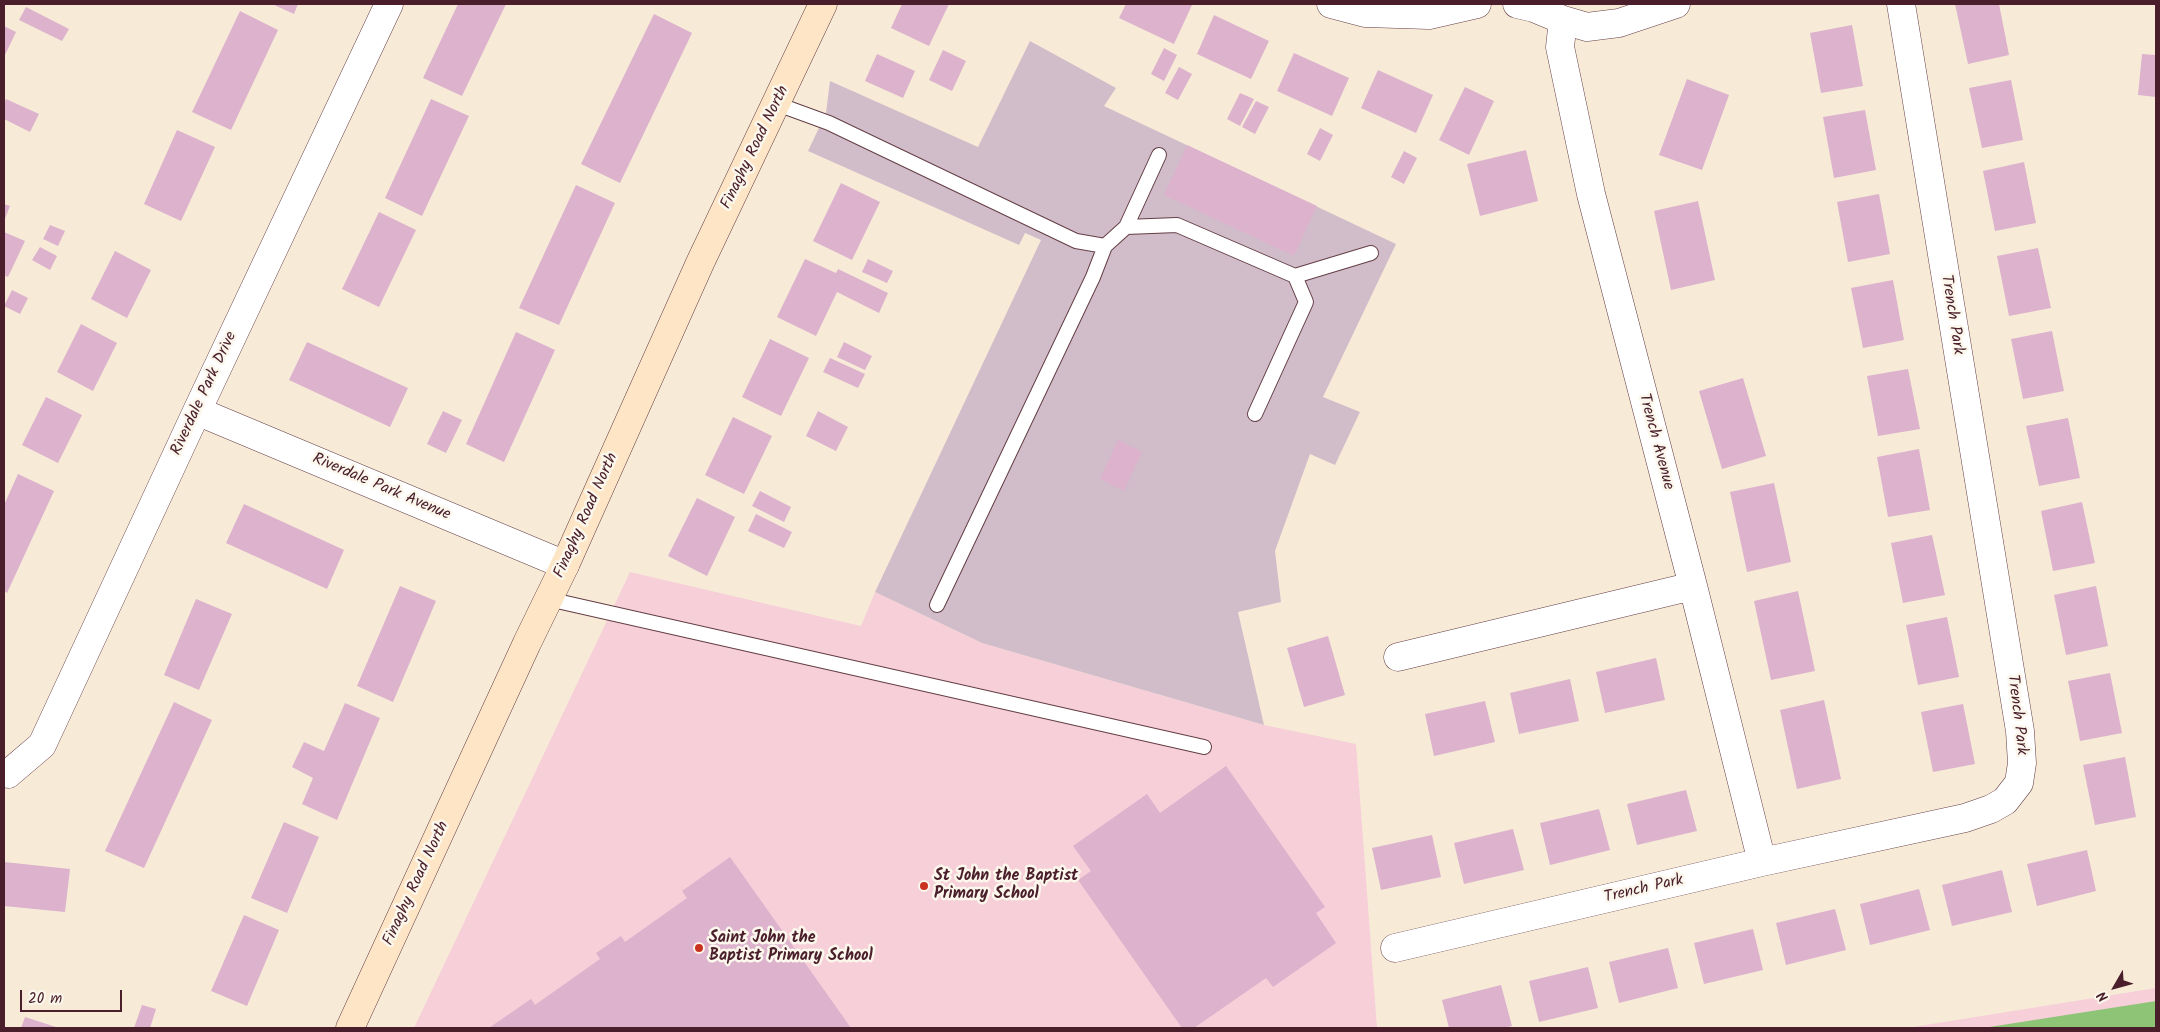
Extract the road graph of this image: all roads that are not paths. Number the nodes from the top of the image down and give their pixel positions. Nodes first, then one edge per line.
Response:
1 (389, 4) edge
2 (823, 4) edge
3 (1331, 4) edge
4 (1477, 4) edge
5 (1517, 4) edge
6 (1676, 4) edge
7 (1901, 4) edge
8 (1561, 12) edge
9 (777, 104) junction
10 (1158, 155) dead end
11 (1126, 228) junction
12 (1105, 246) junction
13 (1371, 253) dead end
14 (1295, 276) junction
15 (197, 411) junction
16 (1255, 414) dead end
17 (565, 565) junction
18 (1693, 586) junction
19 (548, 599) junction
20 (937, 605) dead end
21 (1398, 657) dead end
22 (1204, 747) dead end
23 (6, 774) edge
24 (1762, 862) junction
25 (1395, 948) dead end
26 (350, 1028) edge

1 - 15 street, Riverdale Park Drive
2 - 9 street, Finaghy Road North
3 - 4 street
5 - 8 street
6 - 8 street
7 - 24 street, Trench Park
8 - 18 street, Trench Avenue
9 - 12 lane
9 - 17 street, Finaghy Road North
10 - 11 lane
11 - 12 lane
11 - 14 lane
12 - 20 lane
13 - 14 lane
14 - 16 lane
15 - 17 street, Riverdale Park Avenue
15 - 23 street, Riverdale Park Drive
17 - 19 street, Finaghy Road North
18 - 21 street
18 - 24 street, Trench Avenue
19 - 22 lane
19 - 26 street, Finaghy Road North
24 - 25 street, Trench Park

